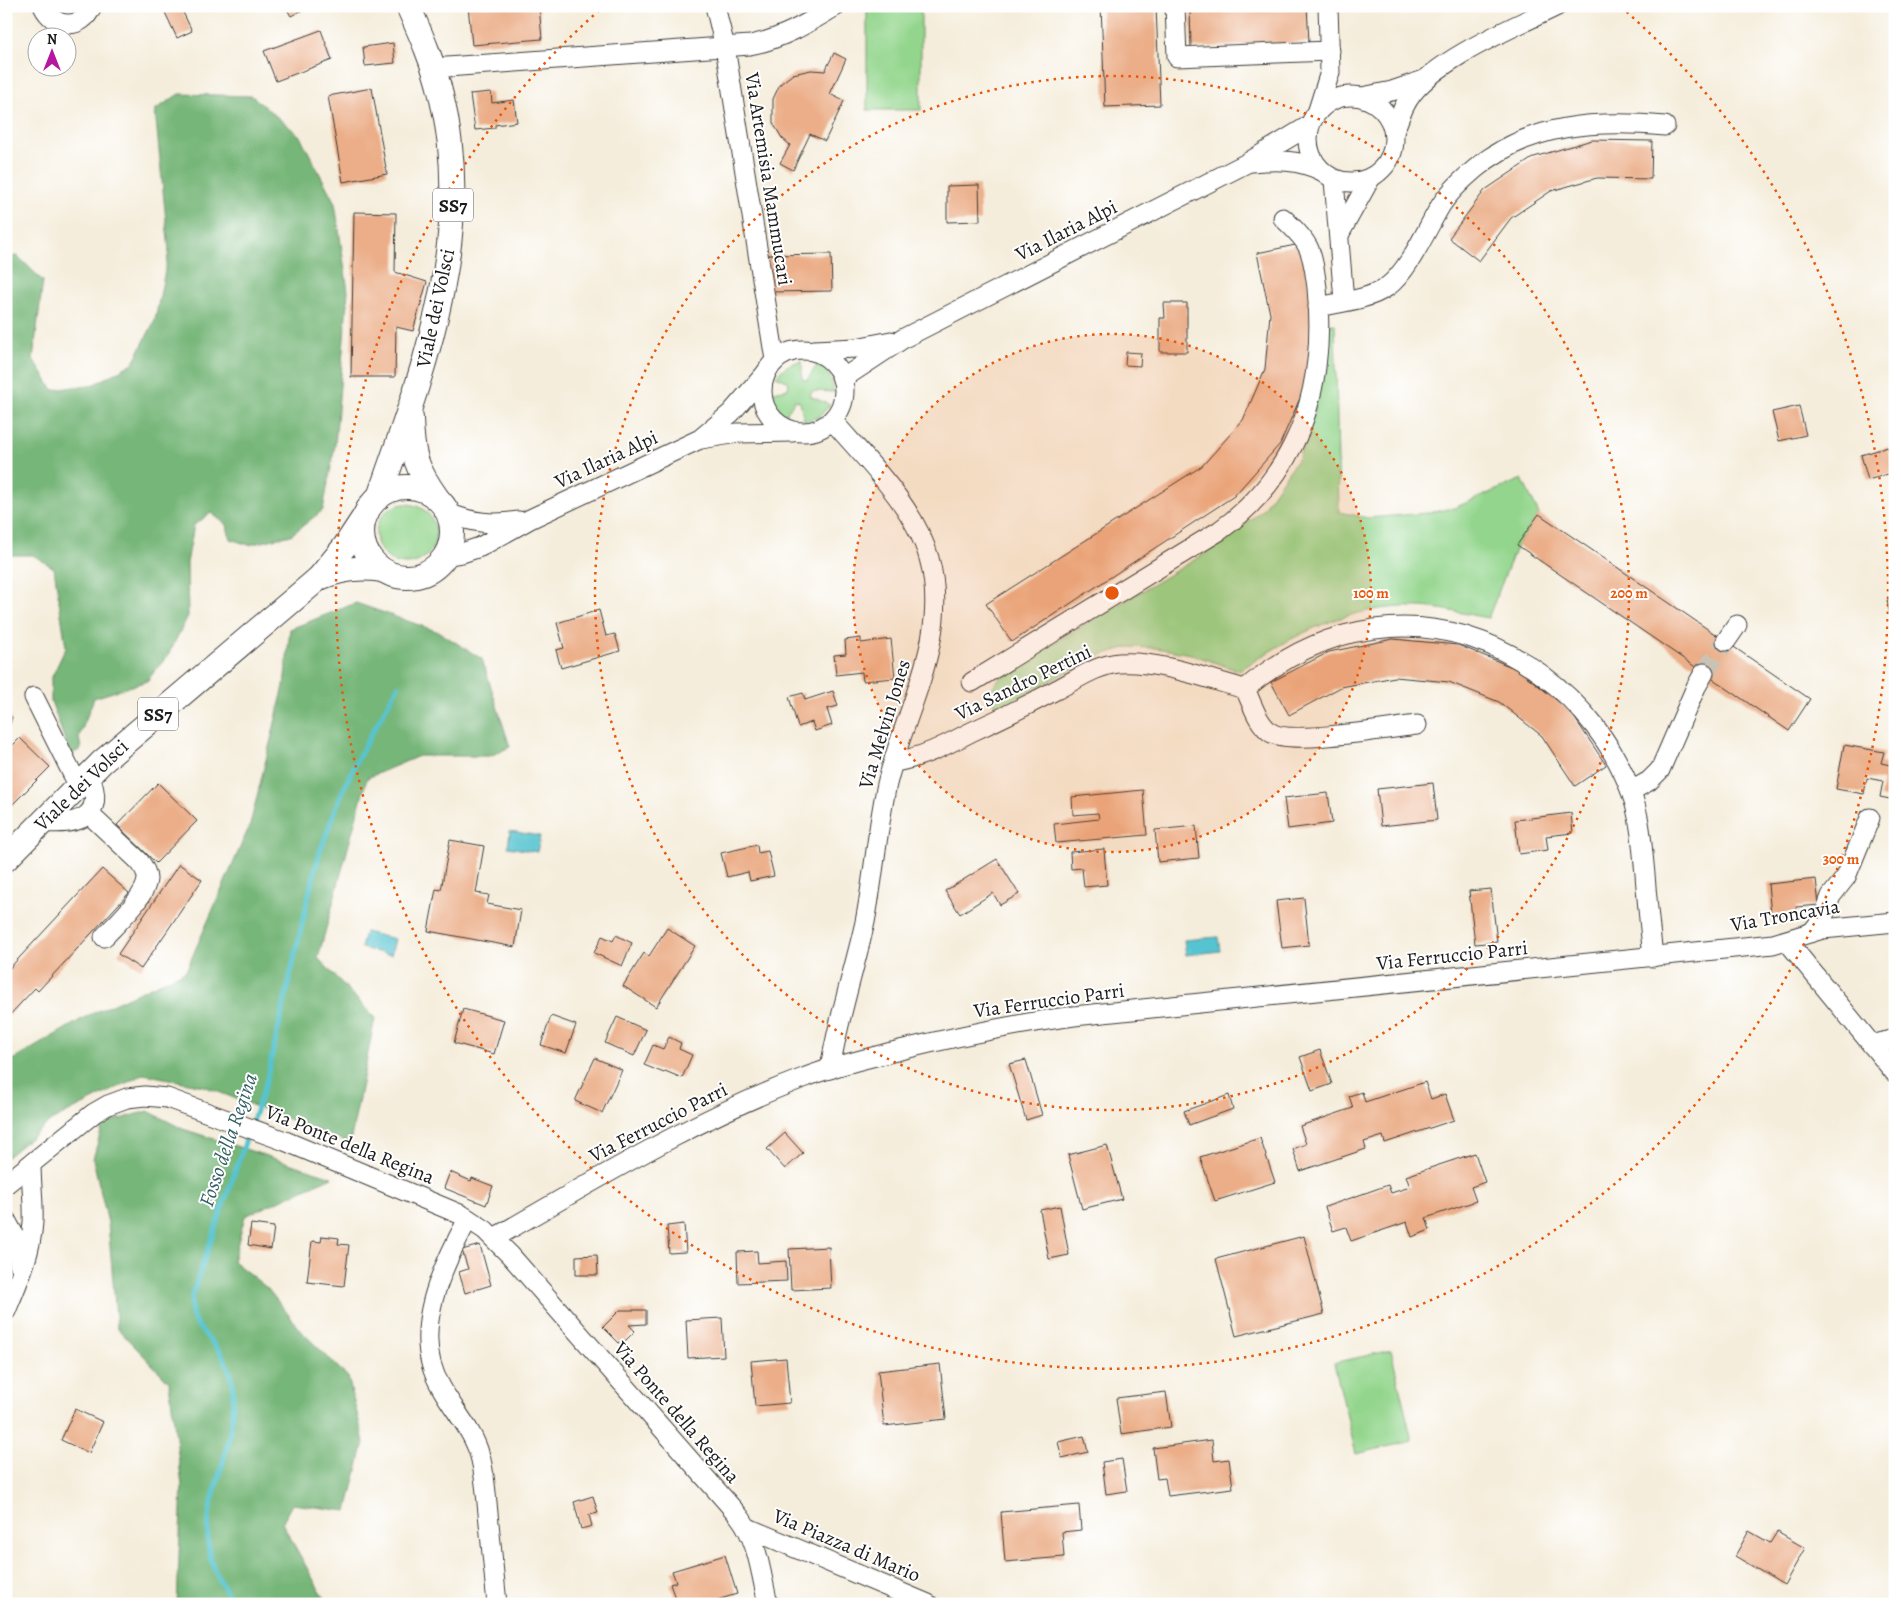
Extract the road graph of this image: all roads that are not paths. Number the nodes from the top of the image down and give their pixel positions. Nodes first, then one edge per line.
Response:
1 (43, 6) edge
2 (92, 6) edge
3 (408, 6) edge
4 (716, 6) edge
5 (836, 6) edge
6 (1175, 6) edge
7 (1328, 6) edge
8 (1557, 6) edge
9 (725, 47) junction
10 (1330, 51) junction
11 (433, 68) junction
12 (1330, 72) junction
13 (1427, 78) junction
14 (1357, 97) junction
15 (1314, 118) junction
16 (1665, 126) dead end
17 (1394, 132) junction
18 (1247, 163) junction
19 (1328, 175) junction
20 (1370, 179) junction
21 (1282, 218) dead end
22 (1339, 235) junction
23 (1344, 301) junction
24 (1318, 307) junction
25 (904, 338) junction
26 (811, 350) junction
27 (770, 367) junction
28 (842, 379) junction
29 (411, 405) junction
30 (832, 420) junction
31 (803, 432) junction
32 (700, 439) junction
33 (372, 506) junction
34 (443, 506) junction
35 (530, 519) junction
36 (445, 556) junction
37 (382, 570) junction
38 (319, 578) junction
39 (1737, 625) dead end
40 (1726, 641) tunnel mouth
41 (1704, 673) tunnel mouth
42 (972, 682) dead end
43 (1245, 689) junction
44 (34, 697) dead end
45 (1417, 725) dead end
46 (894, 762) junction
47 (83, 780) junction
48 (1631, 791) junction
49 (89, 814) junction
50 (1870, 818) dead end
51 (42, 822) junction
52 (10, 849) edge
53 (1895, 922) edge
54 (1812, 932) junction
55 (104, 937) dead end
56 (1787, 941) junction
57 (1652, 957) junction
58 (1895, 1039) edge
59 (1872, 1045) junction
60 (830, 1069) junction
61 (1895, 1073) edge
62 (31, 1164) junction
63 (6, 1184) edge
64 (468, 1219) junction
65 (6, 1220) edge
66 (494, 1238) junction
67 (19, 1280) junction
68 (6, 1311) edge
69 (748, 1528) junction
70 (497, 1604) edge
71 (768, 1604) edge
72 (928, 1604) edge

1 - 2 street
3 - 11 main road, Viale dei Volsci / SS7
4 - 9 street, Via Artemisia Mammucari
5 - 9 street
6 - 10 street
7 - 10 street
8 - 13 street
9 - 11 street
9 - 27 street, Via Artemisia Mammucari
10 - 12 street
11 - 29 main road, Viale dei Volsci / SS7
12 - 14 street
12 - 15 street
13 - 14 street
13 - 17 street
14 - 15 street
14 - 17 street
15 - 18 street, Via Ilaria Alpi
15 - 19 street
16 - 23 street
17 - 20 street
18 - 19 street, Via Ilaria Alpi
18 - 25 street, Via Ilaria Alpi
19 - 20 street
19 - 22 street
20 - 22 street
21 - 24 street
22 - 23 street
23 - 24 street
24 - 42 street
25 - 26 street, Via Ilaria Alpi
25 - 28 street, Via Ilaria Alpi
26 - 27 street
26 - 28 street
27 - 31 street
27 - 32 street, Via Ilaria Alpi
28 - 30 street
29 - 33 main road, Viale dei Volsci / SS7
29 - 34 main road, Viale dei Volsci / SS7
30 - 31 street
30 - 46 street, Via Melvin Jones
31 - 32 street, Via Ilaria Alpi
32 - 35 street, Via Ilaria Alpi
33 - 34 main road
33 - 37 main road, SS7
33 - 38 main road, Viale dei Volsci
34 - 35 street
34 - 36 main road, SS7
35 - 36 street
36 - 37 main road
37 - 38 main road, Viale dei Volsci
38 - 47 main road, Viale dei Volsci / SS7
39 - 40 street
41 - 48 street
43 - 45 street
43 - 46 street, Via Sandro Pertini
43 - 48 street
44 - 47 street
46 - 60 street, Via Melvin Jones
47 - 49 street
47 - 51 main road, Viale dei Volsci / SS7
48 - 57 street
49 - 51 street
49 - 55 street
50 - 54 street
51 - 52 main road, Viale dei Volsci / SS7
53 - 54 street, Via Troncavia
54 - 56 street, Via Troncavia
56 - 57 street, Via Troncavia
56 - 59 street
57 - 60 street, Via Ferruccio Parri
58 - 59 street
59 - 61 street
60 - 66 street, Via Ferruccio Parri
62 - 63 street, Via Ponte della Regina
62 - 64 street, Via Ponte della Regina
62 - 67 street
64 - 66 street, Via Ponte della Regina
64 - 70 street
65 - 67 street
66 - 69 street, Via Ponte della Regina
67 - 68 street
69 - 71 street
69 - 72 street, Via Piazza di Mario

